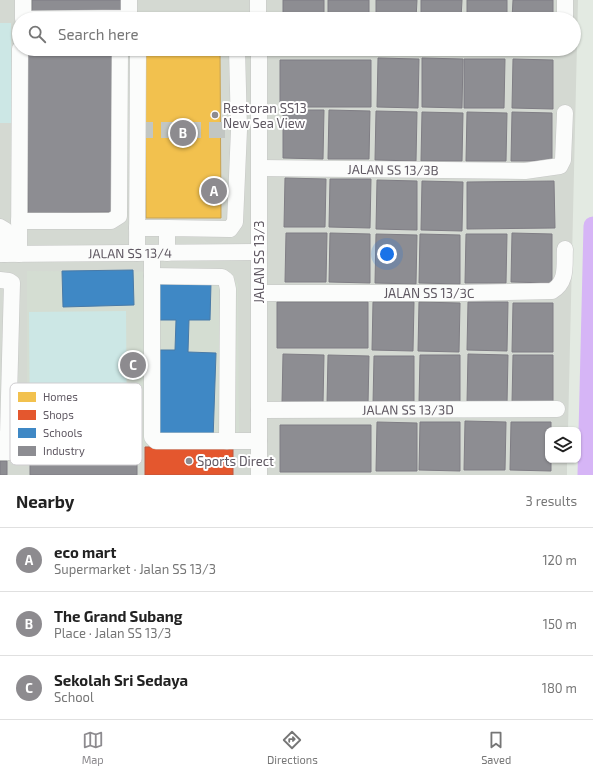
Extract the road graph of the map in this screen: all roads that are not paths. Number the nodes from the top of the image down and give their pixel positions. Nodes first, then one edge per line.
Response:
1 (23, 0) edge
2 (129, 0) edge
3 (258, 0) edge
4 (565, 0) edge
5 (23, 12) edge
6 (129, 12) edge
7 (258, 12) edge
8 (565, 12) edge
9 (20, 56) edge
10 (120, 56) edge
11 (138, 56) edge
12 (237, 56) edge
13 (259, 56) edge
14 (566, 113) dead end
15 (260, 168) junction
16 (19, 221) junction
17 (0, 227) edge
18 (137, 228) junction
19 (168, 228) junction
20 (565, 249) dead end
21 (259, 252) junction
22 (152, 253) junction
23 (213, 253) junction
24 (8, 254) edge
25 (152, 276) junction
26 (213, 277) junction
27 (0, 280) edge
28 (259, 293) junction
29 (557, 409) dead end
30 (258, 410) junction
31 (0, 439) edge
32 (227, 441) junction
33 (258, 441) junction
34 (258, 475) edge

1 - 5 street
2 - 6 street
3 - 7 street
4 - 8 street
9 - 16 street
10 - 16 street
11 - 18 street
12 - 19 street
13 - 15 street, JALAN SS 13/3
14 - 15 street, JALAN SS 13/3B
15 - 21 street, JALAN SS 13/3
16 - 24 street
17 - 24 street
18 - 19 street
18 - 22 street
19 - 22 street
20 - 28 street, JALAN SS 13/3C
21 - 23 street, JALAN SS 13/4
21 - 28 street, JALAN SS 13/3
22 - 23 street, JALAN SS 13/4
22 - 24 street, JALAN SS 13/4
22 - 25 street
23 - 26 street
25 - 26 street
25 - 32 street
26 - 32 street
27 - 31 street
28 - 30 street, JALAN SS 13/3
29 - 30 street, JALAN SS 13/3D
30 - 33 street, JALAN SS 13/3
32 - 33 street
33 - 34 street, JALAN SS 13/3

